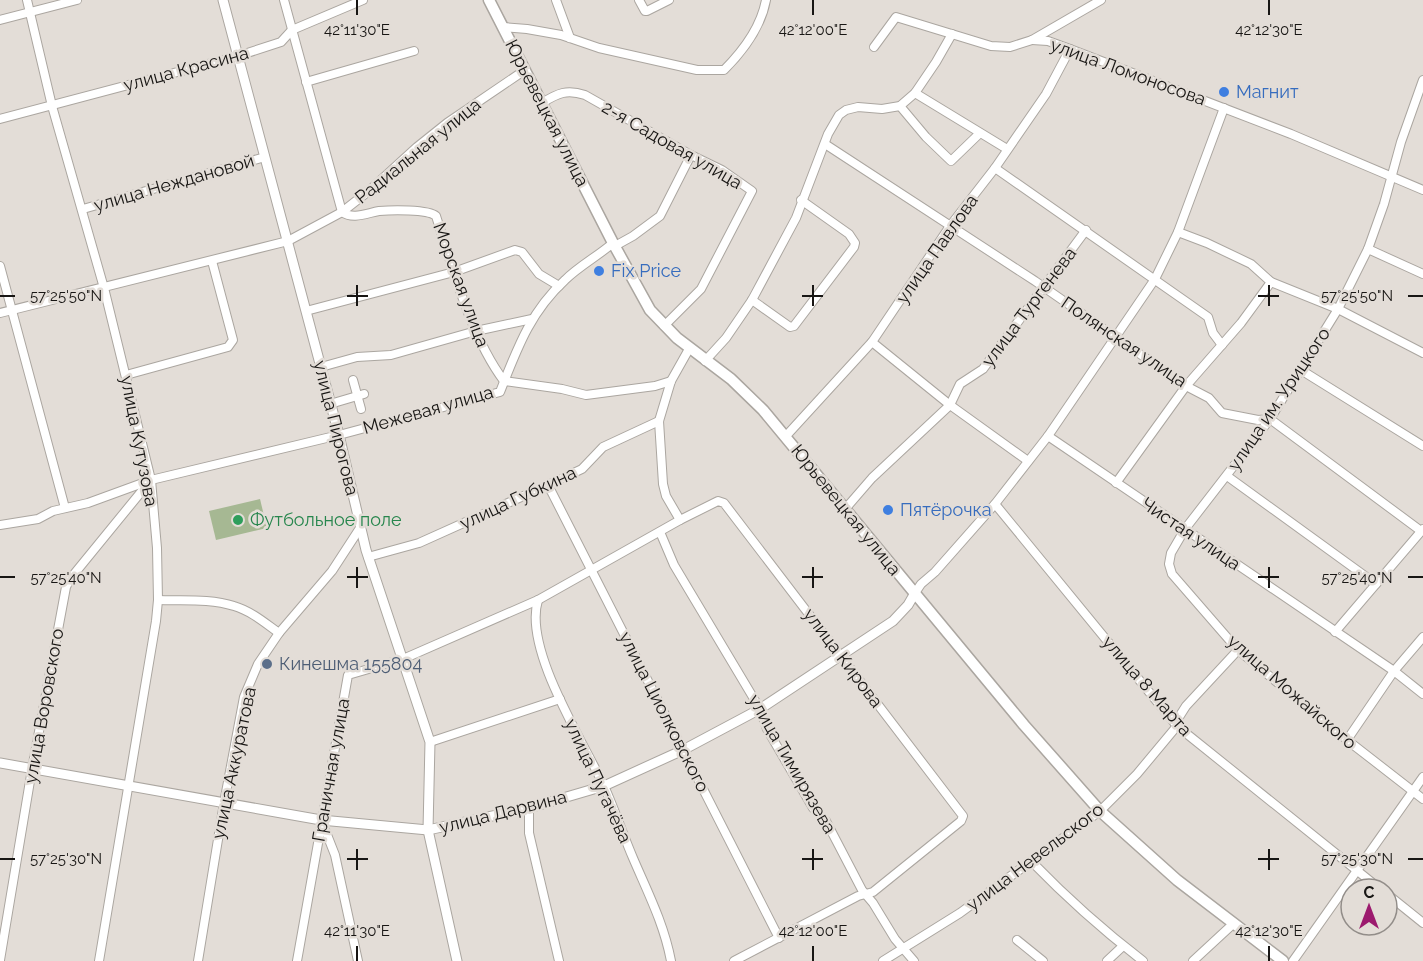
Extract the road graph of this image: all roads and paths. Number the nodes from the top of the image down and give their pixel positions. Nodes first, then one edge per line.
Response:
1 (27, 0) edge
2 (77, 0) edge
3 (223, 0) edge
4 (284, 0) edge
5 (363, 0) edge
6 (489, 0) edge
7 (639, 0) edge
8 (669, 0) edge
9 (766, 0) edge
10 (559, 1) edge
11 (1096, 1) edge
12 (31, 13) junction
13 (0, 20) edge
14 (503, 27) junction
15 (292, 30) junction
16 (952, 33) junction
17 (570, 38) junction
18 (1032, 40) junction
19 (874, 47) dead end
20 (1070, 49) junction
21 (414, 51) dead end
22 (237, 56) junction
23 (525, 70) junction
24 (1423, 80) edge
25 (306, 82) junction
26 (915, 93) junction
27 (542, 103) junction
28 (52, 106) junction
29 (900, 106) junction
30 (1224, 108) junction
31 (0, 119) edge
32 (980, 133) junction
33 (825, 144) junction
34 (1007, 149) junction
35 (691, 155) junction
36 (265, 157) junction
37 (995, 168) junction
38 (1392, 175) junction
39 (1423, 190) edge
40 (801, 200) junction
41 (83, 209) junction
42 (342, 212) junction
43 (950, 226) junction
44 (1086, 230) junction
45 (1178, 232) junction
46 (288, 241) junction
47 (614, 245) junction
48 (1368, 249) junction
49 (212, 261) junction
50 (0, 266) edge
51 (454, 272) junction
52 (1423, 274) edge
53 (1155, 279) junction
54 (1271, 282) junction
55 (559, 286) junction
56 (104, 288) junction
57 (1044, 288) junction
58 (752, 300) junction
59 (1338, 309) junction
60 (12, 310) junction
61 (306, 310) junction
62 (0, 313) edge
63 (532, 320) junction
64 (664, 326) junction
65 (476, 331) junction
66 (1115, 337) junction
67 (872, 342) junction
68 (1222, 345) junction
69 (688, 349) junction
70 (1423, 353) edge
71 (705, 361) junction
72 (321, 367) junction
73 (1301, 370) junction
74 (126, 375) junction
75 (353, 380) dead end
76 (504, 381) junction
77 (671, 381) junction
78 (1186, 386) junction
79 (361, 395) junction
80 (330, 404) junction
81 (950, 405) junction
82 (361, 409) dead end
83 (1270, 419) junction
84 (659, 421) junction
85 (339, 435) junction
86 (786, 436) junction
87 (1048, 436) junction
88 (1423, 446) edge
89 (1028, 461) junction
90 (1227, 476) junction
91 (151, 480) junction
92 (1116, 483) junction
93 (548, 485) junction
94 (995, 504) junction
95 (65, 508) junction
96 (846, 508) junction
97 (680, 520) junction
98 (0, 525) edge
99 (360, 528) junction
100 (1185, 529) junction
101 (1422, 530) edge
102 (660, 532) junction
103 (368, 557) junction
104 (592, 571) junction
105 (1173, 574) joint
106 (1376, 584) junction
107 (915, 593) junction
108 (158, 600) junction
109 (538, 600) junction
110 (1335, 632) junction
111 (279, 633) junction
112 (1423, 637) edge
113 (1238, 650) junction
114 (841, 656) junction
115 (403, 659) junction
116 (1394, 671) junction
117 (1423, 694) edge
118 (560, 699) junction
119 (760, 709) junction
120 (1177, 726) junction
121 (1347, 740) junction
122 (430, 742) junction
123 (682, 750) junction
124 (0, 763) edge
125 (32, 769) junction
126 (1423, 777) edge
127 (129, 785) junction
128 (604, 786) junction
129 (1413, 791) junction
130 (1423, 798) edge
131 (224, 803) junction
132 (529, 808) junction
133 (1100, 811) junction
134 (321, 820) junction
135 (428, 830) junction
136 (1032, 862) junction
137 (1357, 870) junction
138 (1365, 877) edge
139 (866, 893) junction
140 (1399, 904) edge
141 (1423, 923) edge
142 (1233, 924) junction
143 (779, 939) junction
144 (1017, 940) dead end
145 (1124, 946) junction
146 (904, 948) junction
147 (0, 960) edge
148 (99, 961) edge
149 (198, 961) edge
150 (297, 961) edge
151 (358, 961) edge
152 (457, 961) edge
153 (559, 961) edge
154 (671, 961) edge
155 (734, 961) edge
156 (883, 961) edge
157 (914, 961) edge
158 (1043, 961) edge
159 (1107, 961) edge
160 (1143, 961) edge
161 (1193, 961) edge
162 (1283, 961) edge
163 (1293, 961) edge

1 - 12 street, улица Кутузова
2 - 12 street
3 - 22 street, улица Пирогова
4 - 15 street
5 - 15 street, улица Красина
6 - 14 main road, Юрьевецкая улица
7 - 8 street
9 - 17 street
10 - 17 street
11 - 18 street
12 - 13 street
12 - 28 street, улица Кутузова
14 - 17 street
14 - 23 main road, Юрьевецкая улица
15 - 22 street, улица Красина
15 - 25 street
16 - 18 street
16 - 19 street
16 - 26 street
18 - 20 street, улица Ломоносова
20 - 30 street, улица Ломоносова
20 - 34 street, улица Павлова
21 - 25 street
22 - 28 street, улица Красина
22 - 36 street, улица Пирогова
23 - 27 main road, Юрьевецкая улица
23 - 42 street, Радиальная улица
24 - 38 street, улица им. Урицкого
25 - 42 street
26 - 29 street
26 - 32 street
27 - 35 street, 2-я Садовая улица
27 - 47 main road, Юрьевецкая улица
28 - 31 street, улица Красина
28 - 41 street, улица Кутузова
29 - 32 street
29 - 33 street
30 - 38 street, улица Ломоносова
30 - 45 street
32 - 34 street
33 - 40 street
33 - 43 street, Полянская улица
34 - 37 street, улица Павлова
35 - 47 street, Межевая улица
35 - 64 street, 2-я Садовая улица
36 - 41 street, улица Неждановой
36 - 46 street, улица Пирогова
37 - 43 street, улица Павлова
37 - 44 street
38 - 39 street, улица Ломоносова
38 - 48 street, улица им. Урицкого
40 - 58 street
40 - 58 street
41 - 56 street, улица Кутузова
42 - 46 street, Морская улица
42 - 51 street, Морская улица
43 - 57 street, Полянская улица
43 - 67 street, улица Павлова
44 - 53 street
44 - 57 street, улица Тургенева
45 - 53 street
45 - 54 street
46 - 49 street, Морская улица
46 - 61 street, улица Пирогова
47 - 55 street, Межевая улица
47 - 64 main road, Юрьевецкая улица
48 - 52 street
48 - 59 street, улица им. Урицкого
49 - 56 street, Морская улица
49 - 74 street
50 - 60 street
51 - 55 street
51 - 61 street
51 - 65 street, Морская улица
53 - 66 street
53 - 68 street
54 - 59 street
54 - 68 street
55 - 63 street, Межевая улица
56 - 60 street, Морская улица
56 - 74 street, улица Кутузова
57 - 66 street, Полянская улица
57 - 81 street, улица Тургенева
58 - 71 street
59 - 70 street
59 - 73 street, улица им. Урицкого
60 - 62 street, Морская улица
60 - 95 street
61 - 72 street, улица Пирогова
63 - 65 street
63 - 76 street, Межевая улица
64 - 69 main road, Юрьевецкая улица
65 - 72 street
65 - 76 street, Морская улица
66 - 78 street, Полянская улица
66 - 87 street
67 - 81 street
67 - 86 street, улица Павлова
68 - 78 street
69 - 71 main road, Юрьевецкая улица
69 - 77 street
71 - 86 main road, Юрьевецкая улица
72 - 80 street, улица Пирогова
73 - 83 street, улица им. Урицкого
73 - 88 street
74 - 91 street, улица Кутузова
75 - 79 street
76 - 77 street
76 - 85 street, Межевая улица
77 - 84 street
78 - 83 street, Полянская улица
78 - 92 street
79 - 80 street
79 - 82 street
80 - 85 street, улица Пирогова
81 - 89 street
81 - 96 street, улица Тургенева
83 - 90 street, улица им. Урицкого
83 - 101 street
84 - 93 street, улица Губкина
84 - 97 street
85 - 91 street, Межевая улица
85 - 99 street, улица Пирогова
86 - 96 main road, Юрьевецкая улица
87 - 89 street
87 - 92 street, Чистая улица
89 - 94 street
90 - 100 street, улица им. Урицкого
90 - 106 street
91 - 95 street, Межевая улица
91 - 108 street, улица Кутузова
91 - 125 street, улица Воровского
92 - 100 street, Чистая улица
93 - 103 street, улица Губкина
93 - 104 street, улица Циолковского
94 - 107 street
94 - 120 street, улица 8 Марта
95 - 98 street, Межевая улица
96 - 107 main road, Юрьевецкая улица
97 - 102 street
97 - 114 street, улица Кирова
99 - 103 street, улица Пирогова
99 - 111 street, улица Аккуратова
100 - 105 street, улица им. Урицкого
100 - 110 street, Чистая улица
101 - 106 street
102 - 104 street
102 - 119 street, улица Тимирязева
103 - 115 street, улица Пирогова
104 - 109 street
104 - 123 street, улица Циолковского
105 - 113 street, улица Можайского
106 - 110 street
107 - 114 street, улица Дарвина
107 - 133 main road, Юрьевецкая улица
108 - 111 street
108 - 127 street, улица Кутузова
109 - 115 street, Граничная улица
109 - 118 street, улица Пугачёва
110 - 116 street, Чистая улица
111 - 131 street, улица Аккуратова
112 - 116 street
113 - 120 street, улица Невельского
113 - 121 street, улица Можайского
114 - 119 street, улица Дарвина
114 - 139 street, улица Кирова
115 - 122 street, улица Пирогова
115 - 134 street, Граничная улица
116 - 117 street, Чистая улица
116 - 121 street
118 - 122 street
118 - 128 street, улица Пугачёва
119 - 123 street, улица Дарвина
119 - 139 street, улица Тимирязева
120 - 133 street, улица Невельского
120 - 137 street, улица 8 Марта
121 - 129 street, улица Можайского
122 - 135 street, улица Пирогова
123 - 128 street, улица Дарвина
123 - 143 street, улица Циолковского
124 - 125 street, улица Дарвина
125 - 127 street, улица Дарвина
125 - 147 street, улица Воровского
126 - 129 street
127 - 131 street, улица Дарвина
127 - 148 street, улица Кутузова
128 - 132 street, улица Дарвина
128 - 154 street, улица Пугачёва
129 - 130 street, улица Можайского
129 - 137 street
131 - 134 street, улица Дарвина
131 - 149 street, улица Аккуратова
132 - 135 street, улица Дарвина
132 - 153 street
133 - 136 street, улица Невельского
133 - 142 main road, Юрьевецкая улица
134 - 135 street, улица Дарвина
134 - 150 street, Граничная улица
134 - 151 street
135 - 152 street, улица Пирогова
136 - 145 street
136 - 146 street, улица Невельского
137 - 138 street, улица 8 Марта
137 - 163 street
139 - 143 street
139 - 146 street, улица Тимирязева
140 - 141 street
142 - 161 street
142 - 162 main road, Юрьевецкая улица
143 - 155 street
144 - 158 street
145 - 159 street
145 - 160 street
146 - 156 street, улица Невельского
146 - 157 street, улица Тимирязева

